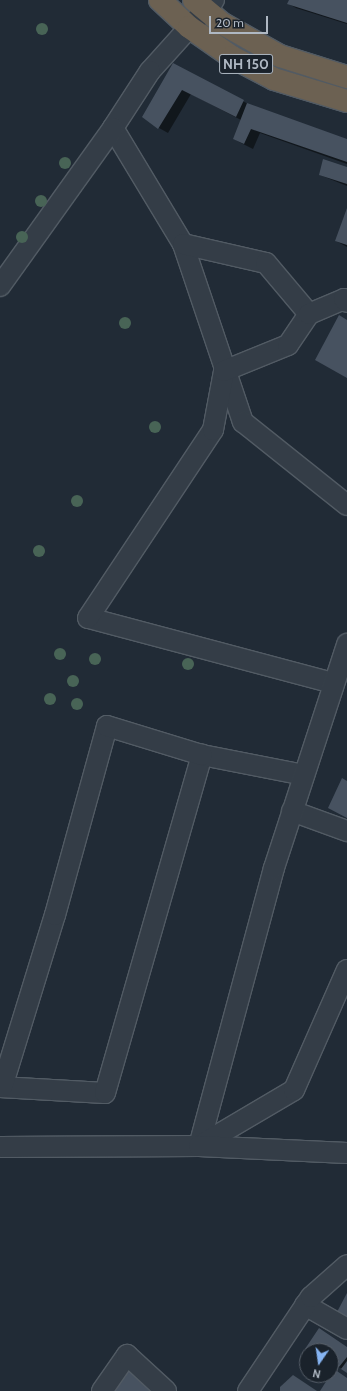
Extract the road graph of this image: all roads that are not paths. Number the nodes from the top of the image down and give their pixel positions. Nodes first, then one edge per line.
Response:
1 (160, 0) edge
2 (204, 3) edge
3 (189, 27) junction
4 (347, 77) edge
5 (347, 101) edge
6 (113, 128) junction
7 (183, 244) junction
8 (0, 286) edge
9 (347, 302) edge
10 (310, 314) junction
11 (224, 371) junction
12 (347, 505) edge
13 (347, 644) edge
14 (333, 683) junction
15 (202, 756) junction
16 (304, 774) junction
17 (292, 811) junction
18 (347, 831) edge
19 (347, 970) edge
20 (1, 1087) edge
21 (199, 1146) junction
22 (0, 1147) edge
23 (347, 1153) edge
24 (347, 1266) edge
25 (305, 1305) junction
26 (347, 1329) edge
27 (102, 1391) edge
28 (166, 1391) edge
29 (248, 1391) edge

1 - 3 highway, NH 150
2 - 3 street
2 - 4 highway
3 - 5 highway, NH 150
3 - 6 street
6 - 7 street
6 - 8 street
7 - 10 street
7 - 11 street
9 - 10 street
10 - 11 street
11 - 12 street
11 - 14 street
13 - 14 street
14 - 16 street
15 - 16 street
15 - 20 street
15 - 20 street
16 - 17 street
17 - 18 street
17 - 21 street
19 - 21 street
21 - 22 street
21 - 23 street
24 - 25 street
25 - 26 street
25 - 29 street
27 - 28 street

